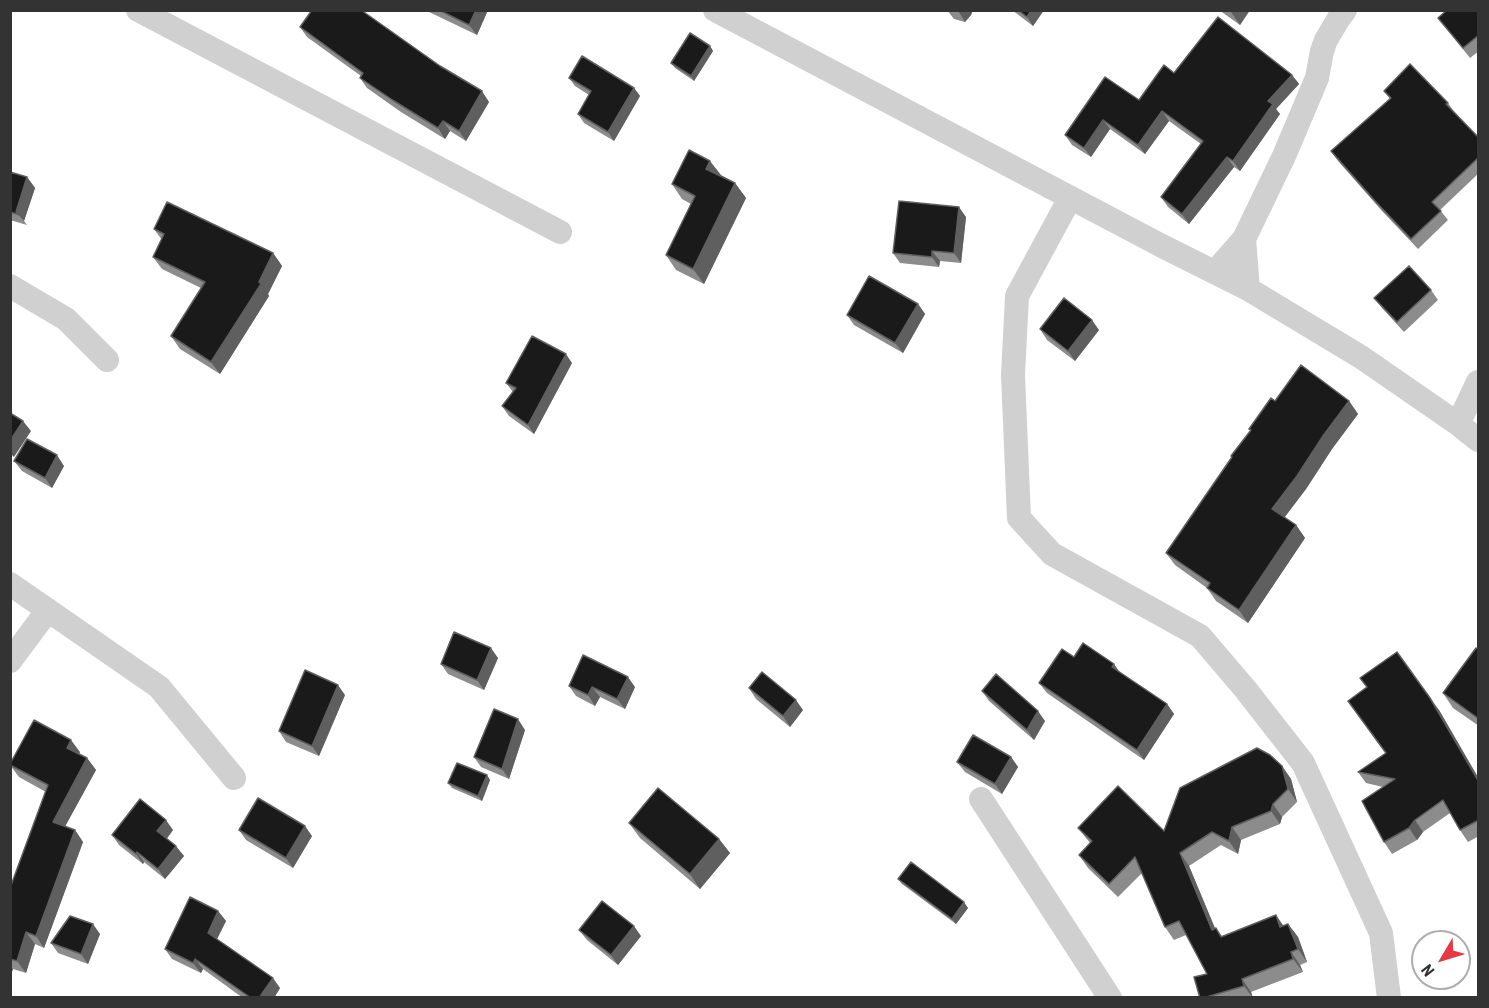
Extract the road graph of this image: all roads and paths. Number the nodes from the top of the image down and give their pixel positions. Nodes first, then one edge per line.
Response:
1 (138, 10) edge
2 (715, 10) edge
3 (1346, 10) edge
4 (1070, 198) junction
5 (560, 232) dead end
6 (1244, 239) junction
7 (1215, 272) junction
8 (10, 286) edge
9 (1248, 289) junction
10 (107, 360) dead end
11 (1479, 382) edge
12 (1458, 424) junction
13 (1479, 440) edge
14 (10, 584) edge
15 (48, 610) junction
16 (10, 661) edge
17 (234, 778) dead end
18 (981, 799) dead end
19 (1110, 998) edge
20 (1389, 998) edge

1 - 5 street
2 - 4 street
3 - 6 street
4 - 7 street
4 - 20 street
6 - 7 street
6 - 9 street
7 - 9 street
8 - 10 street
9 - 12 street
11 - 12 street
12 - 13 street
14 - 15 street
15 - 16 street
15 - 17 street
18 - 19 street

